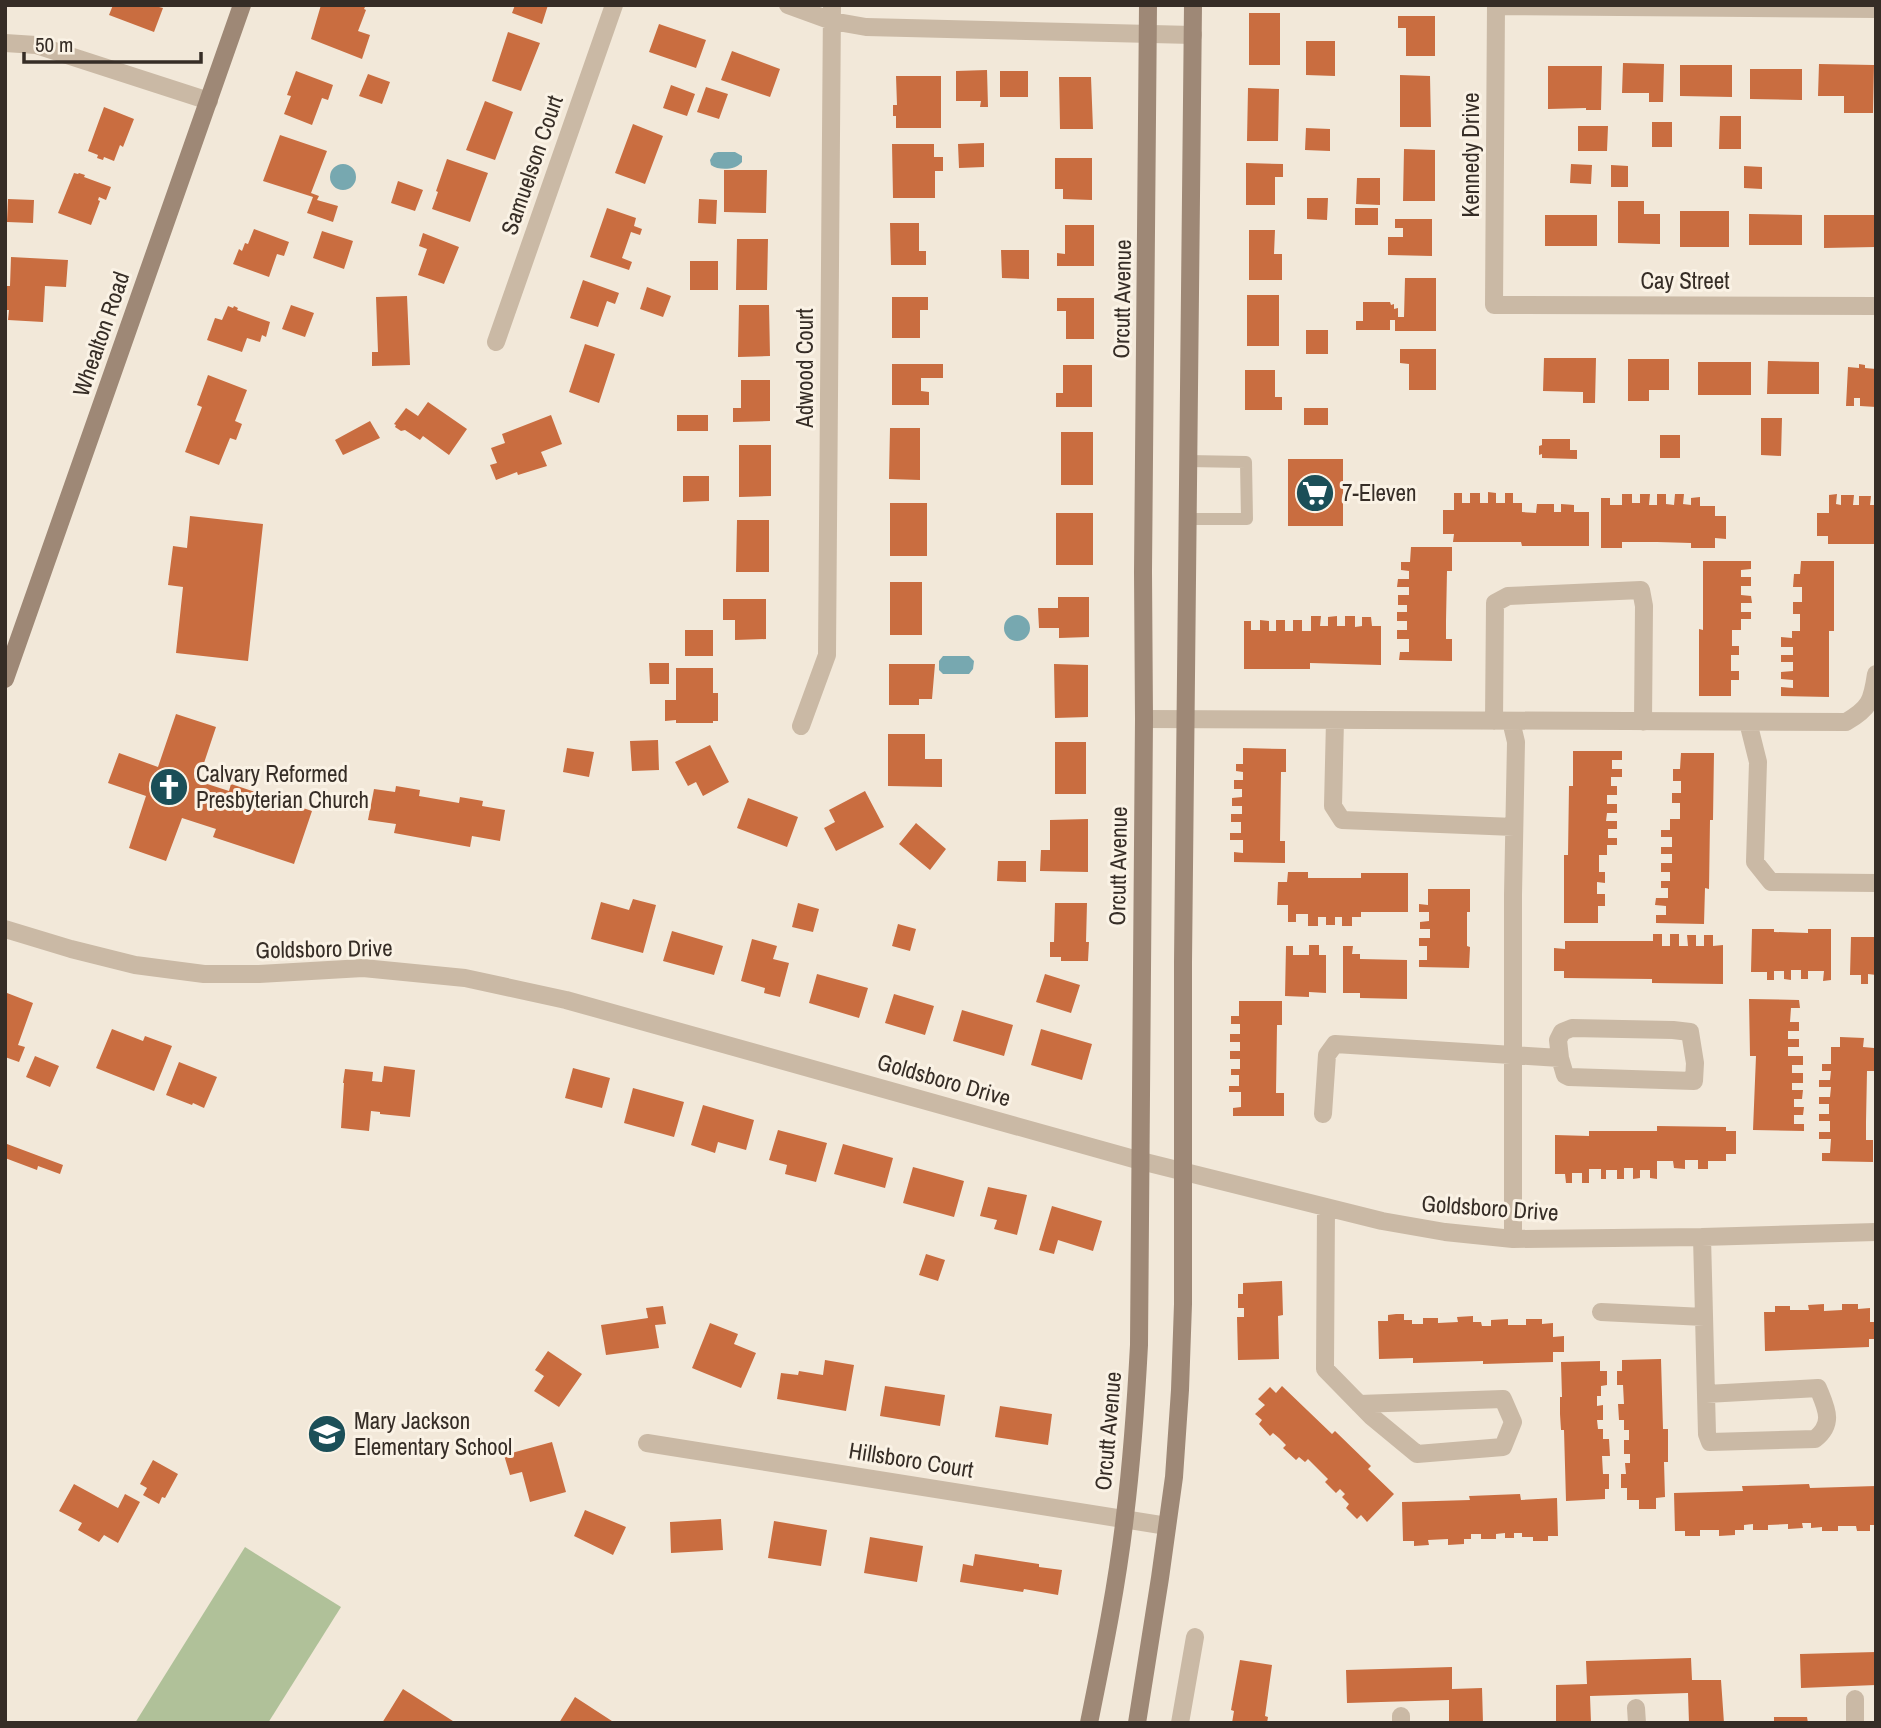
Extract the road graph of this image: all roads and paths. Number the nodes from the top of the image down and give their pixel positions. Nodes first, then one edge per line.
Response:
1 (242, 5) edge
2 (614, 5) edge
3 (788, 5) edge
4 (1149, 5) edge
5 (1193, 5) edge
6 (1496, 6) edge
7 (1876, 9) edge
8 (832, 13) edge
9 (1149, 34) junction
10 (1193, 35) junction
11 (5, 43) edge
12 (209, 101) junction
13 (1494, 305) joint
14 (1876, 306) edge
15 (496, 342) dead end
16 (1188, 461) junction
17 (1188, 519) junction
18 (1876, 674) edge
19 (5, 679) edge
20 (1144, 719) junction
21 (1187, 720) junction
22 (1335, 720) junction
23 (1502, 721) junction
24 (1643, 722) junction
25 (1748, 722) junction
26 (801, 726) dead end
27 (1514, 827) junction
28 (1876, 883) edge
29 (5, 929) edge
30 (1514, 1054) junction
31 (1560, 1058) junction
32 (1322, 1114) dead end
33 (1141, 1161) junction
34 (1184, 1172) junction
35 (1326, 1207) junction
36 (1876, 1232) edge
37 (1702, 1237) junction
38 (1513, 1239) junction
39 (1601, 1312) dead end
40 (1704, 1317) junction
41 (1706, 1394) junction
42 (1359, 1404) junction
43 (647, 1443) dead end
44 (1125, 1519) junction
45 (1167, 1526) junction
46 (1195, 1637) dead end
47 (1855, 1699) dead end
48 (1089, 1723) edge
49 (1137, 1723) edge
50 (1180, 1723) edge
51 (1855, 1723) edge

1 - 12 main road, Whealton Road
2 - 15 street, Samuelson Court
3 - 8 street
4 - 9 main road, Orcutt Avenue
5 - 10 main road
6 - 7 street
6 - 13 street, Kennedy Drive
8 - 9 street
8 - 26 street, Adwood Court
9 - 10 street
9 - 20 main road, Orcutt Avenue
10 - 16 main road
11 - 12 street
12 - 19 main road, Whealton Road
13 - 14 street, Cay Street
16 - 17 main road
16 - 17 lane
17 - 21 main road
18 - 25 street
20 - 21 street
20 - 33 main road, Orcutt Avenue
21 - 22 street
21 - 34 main road
22 - 23 street
22 - 27 street
23 - 24 street
23 - 24 street
23 - 27 street
24 - 25 street
25 - 28 street
27 - 30 street
29 - 33 street, Goldsboro Drive
30 - 31 street
30 - 32 street
30 - 38 street
31 - 31 street
33 - 34 street, Goldsboro Drive
33 - 44 main road, Orcutt Avenue
34 - 35 street, Goldsboro Drive
34 - 45 main road
35 - 38 street, Goldsboro Drive
35 - 42 street
36 - 37 street, Goldsboro Drive
37 - 38 street, Goldsboro Drive
37 - 40 street
39 - 40 street
40 - 41 street
41 - 41 street
42 - 42 street
43 - 44 street, Hillsboro Court
44 - 45 street, Hillsboro Court
44 - 48 main road, Orcutt Avenue
45 - 49 main road
46 - 50 street
47 - 51 street

